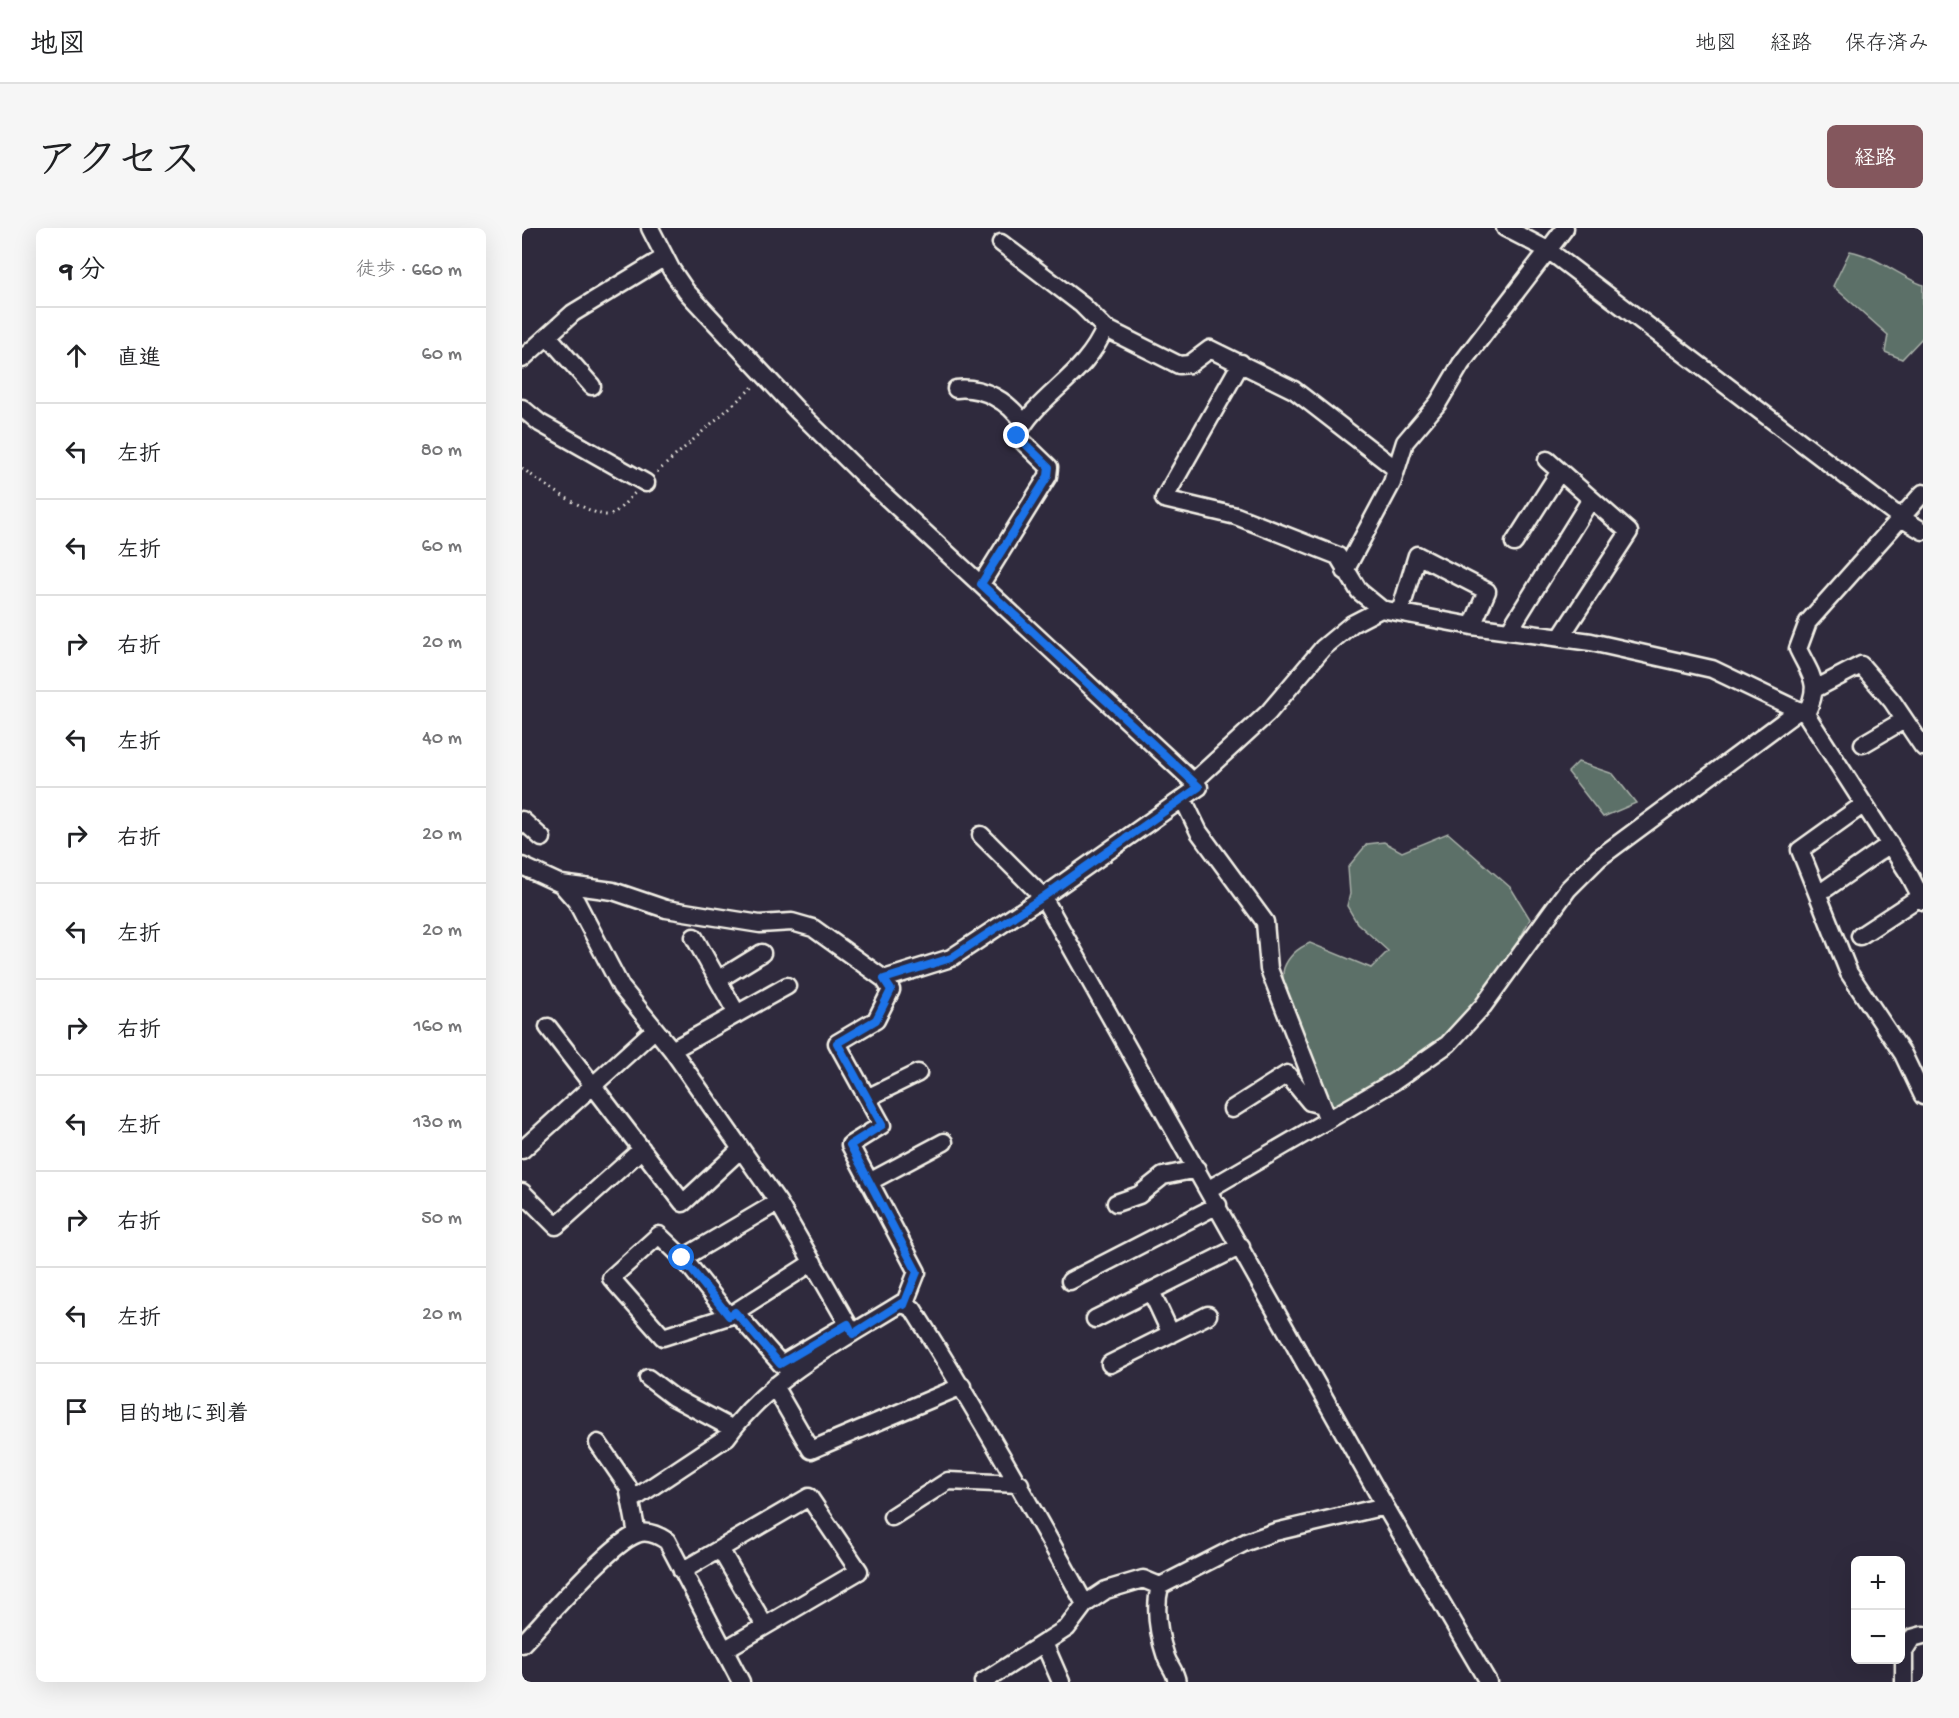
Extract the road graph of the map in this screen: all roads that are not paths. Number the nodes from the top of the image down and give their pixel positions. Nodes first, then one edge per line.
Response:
1 (650, 228) edge
2 (1505, 228) edge
3 (1565, 228) edge
4 (1001, 243) dead end
5 (1548, 250) junction
6 (665, 258) junction
7 (1105, 328) junction
8 (548, 336) junction
9 (522, 359) edge
10 (1241, 363) junction
11 (592, 386) dead end
12 (957, 388) dead end
13 (522, 408) edge
14 (1023, 423) junction
15 (1396, 469) junction
16 (646, 483) road end
17 (1923, 493) edge
18 (1591, 499) junction
19 (1901, 518) junction
20 (1923, 531) edge
21 (1514, 543) dead end
22 (1345, 571) junction
23 (981, 584) junction
24 (1381, 609) junction
25 (1400, 612) junction
26 (1472, 626) junction
27 (1509, 631) junction
28 (1560, 638) junction
29 (1815, 689) junction
30 (1803, 712) junction
31 (1904, 720) junction
32 (1863, 744) dead end
33 (1923, 746) edge
34 (1193, 782) junction
35 (1183, 799) junction
36 (1864, 804) junction
37 (522, 820) edge
38 (981, 836) dead end
39 (542, 838) dead end
40 (1890, 844) junction
41 (522, 866) edge
42 (1917, 872) edge
43 (561, 884) junction
44 (1827, 888) dead end
45 (1043, 897) junction
46 (1922, 898) edge
47 (1860, 936) dead end
48 (694, 937) dead end
49 (762, 953) dead end
50 (884, 979) junction
51 (718, 980) junction
52 (787, 986) dead end
53 (737, 1014) junction
54 (548, 1027) dead end
55 (654, 1030) junction
56 (672, 1050) junction
57 (918, 1073) dead end
58 (593, 1086) junction
59 (1923, 1096) edge
60 (867, 1098) junction
61 (1232, 1109) dead end
62 (1325, 1112) junction
63 (944, 1142) dead end
64 (642, 1149) junction
65 (741, 1149) junction
66 (522, 1150) edge
67 (1197, 1169) junction
68 (869, 1182) junction
69 (1209, 1189) junction
70 (522, 1192) edge
71 (778, 1202) junction
72 (1116, 1203) dead end
73 (1218, 1205) junction
74 (1241, 1246) junction
75 (682, 1258) junction
76 (813, 1262) junction
77 (1070, 1281) dead end
78 (1151, 1291) junction
79 (904, 1305) junction
80 (732, 1314) junction
81 (1208, 1315) dead end
82 (1095, 1319) dead end
83 (851, 1329) junction
84 (1171, 1334) junction
85 (1110, 1364) dead end
86 (648, 1377) dead end
87 (774, 1386) junction
88 (962, 1386) junction
89 (733, 1429) junction
90 (598, 1443) dead end
91 (1020, 1484) junction
92 (632, 1500) junction
93 (1385, 1506) junction
94 (892, 1517) dead end
95 (637, 1534) junction
96 (720, 1548) junction
97 (682, 1571) junction
98 (1160, 1586) junction
99 (1085, 1604) junction
100 (765, 1626) junction
101 (1923, 1635) edge
102 (1044, 1642) junction
103 (522, 1644) edge
104 (724, 1650) junction
105 (741, 1682) edge
106 (983, 1682) edge
107 (1061, 1682) edge
108 (1177, 1682) edge
109 (1488, 1682) edge
110 (1904, 1682) edge

1 - 6 street
2 - 5 street
3 - 5 street
4 - 7 street
5 - 15 street
5 - 19 street
6 - 8 street
6 - 23 street
7 - 10 street
7 - 14 street
8 - 9 street
8 - 11 street
10 - 15 street
10 - 22 street
12 - 14 street
13 - 16 street
14 - 23 street
15 - 22 street
17 - 19 street
18 - 21 street
18 - 27 street
18 - 28 street
19 - 20 street
19 - 29 street
22 - 24 street
23 - 34 street
24 - 25 street
24 - 34 street
25 - 26 street
25 - 26 street
26 - 27 street
27 - 28 street
28 - 30 street
29 - 30 street
29 - 31 street
30 - 36 street
30 - 62 street
31 - 32 street
31 - 33 street
34 - 35 street
35 - 45 street
35 - 62 street
36 - 40 street
36 - 59 street
37 - 39 street
38 - 45 street
40 - 42 street
40 - 44 street
41 - 43 street
42 - 46 street
43 - 50 street
43 - 55 street
45 - 50 street
45 - 67 street
46 - 47 street
48 - 51 street
49 - 51 street
50 - 60 street
51 - 53 street
52 - 53 street
53 - 56 street
54 - 58 street
55 - 56 street
55 - 58 street
56 - 65 street
57 - 60 street
58 - 64 street
58 - 66 street
60 - 68 street
61 - 62 street
62 - 69 street
63 - 68 street
64 - 65 street
64 - 70 street
65 - 71 street
67 - 69 street
67 - 72 street
68 - 79 street
69 - 73 street
71 - 75 street
71 - 76 street
73 - 74 street
73 - 77 street
74 - 78 street
74 - 93 street
75 - 80 street
75 - 80 street
76 - 80 street
76 - 83 street
78 - 82 street
78 - 84 street
79 - 83 street
79 - 88 street
80 - 83 street
81 - 84 street
83 - 87 street
84 - 85 street
86 - 89 street
87 - 88 street
87 - 89 street
88 - 91 street
89 - 92 street
90 - 92 street
91 - 94 street
91 - 99 street
92 - 95 street
93 - 98 street
93 - 109 street
95 - 97 street
95 - 103 street
96 - 97 street
96 - 100 street
96 - 100 street
97 - 104 street
98 - 99 street
98 - 108 street
99 - 102 street
100 - 104 street
101 - 110 street
102 - 106 street
102 - 107 street
104 - 105 street

